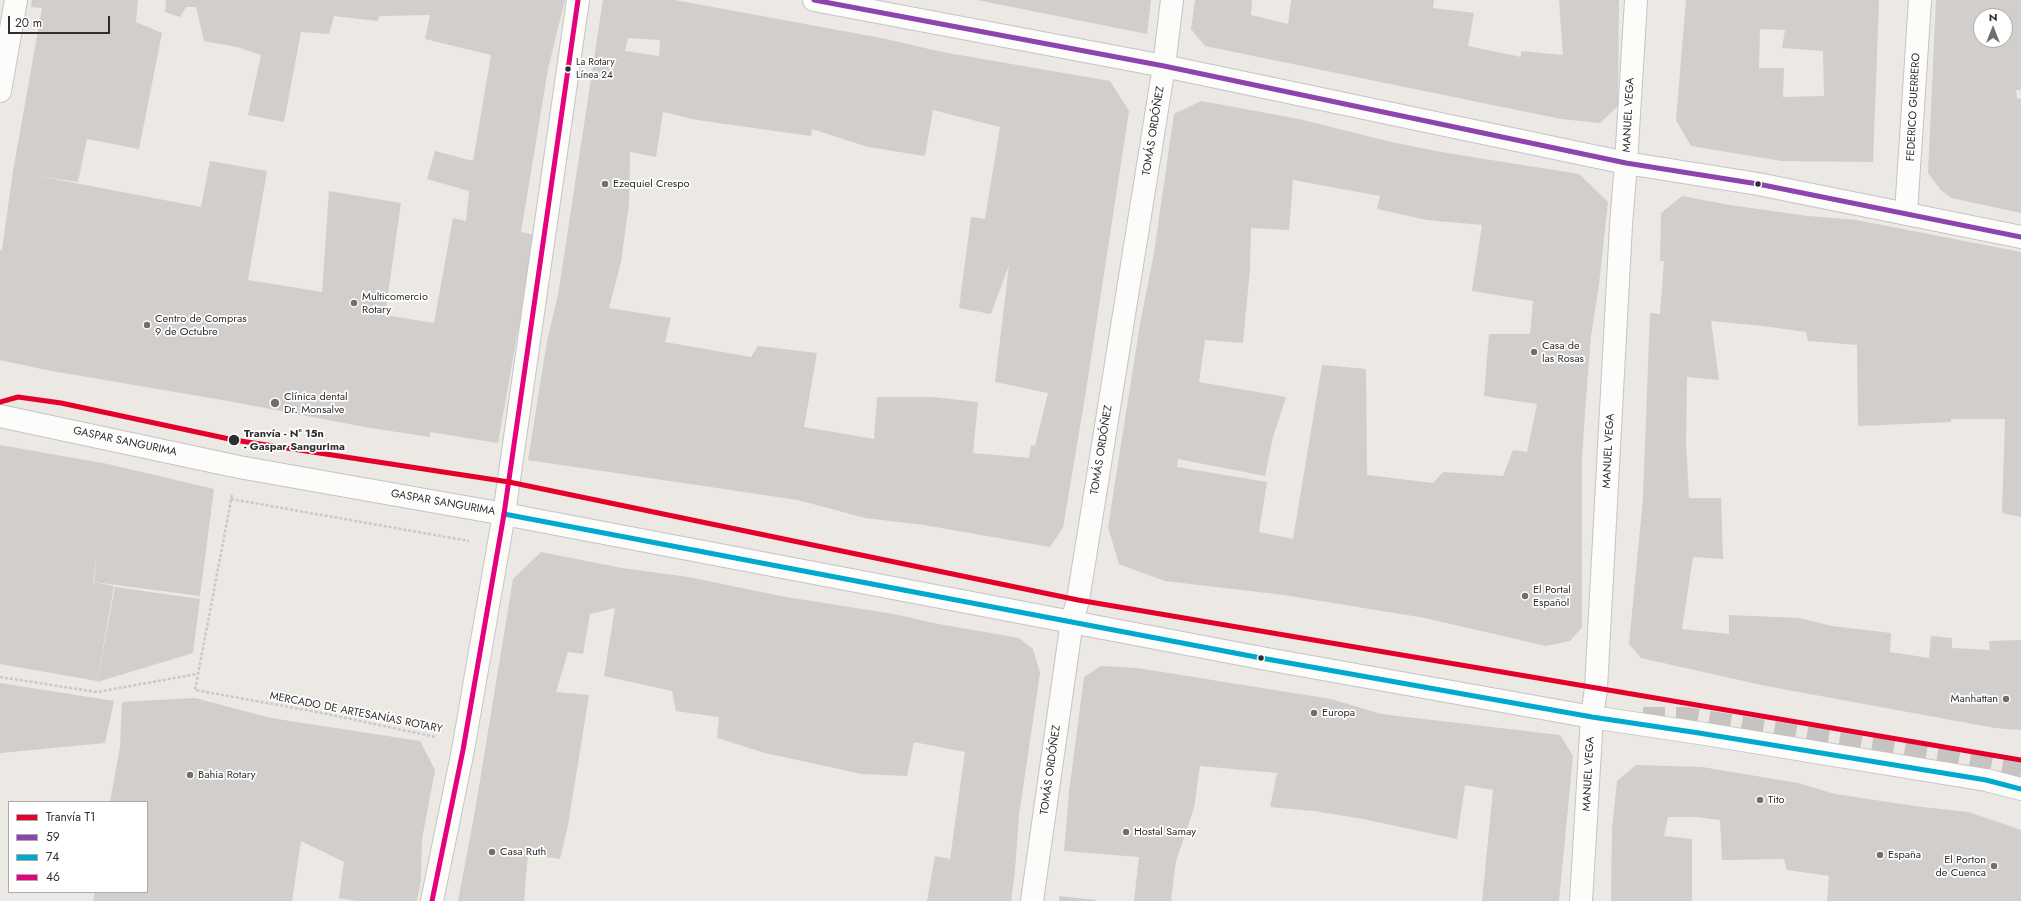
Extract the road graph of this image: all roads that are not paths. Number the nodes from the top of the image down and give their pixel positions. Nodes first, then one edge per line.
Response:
1 (16, 0) edge
2 (578, 0) edge
3 (814, 0) edge
4 (1172, 0) edge
5 (1636, 0) edge
6 (1920, 0) edge
7 (1164, 66) junction
8 (0, 91) edge
9 (1626, 163) junction
10 (1906, 213) junction
11 (2021, 237) edge
12 (0, 416) edge
13 (504, 514) junction
14 (1072, 621) junction
15 (1592, 717) junction
16 (2021, 789) edge
17 (432, 901) edge
18 (1032, 901) edge
19 (1582, 901) edge

1 - 8 street
2 - 13 street
3 - 7 street
4 - 7 street, TOMÁS ORDÓÑEZ
5 - 9 street, MANUEL VEGA
6 - 10 street, FEDERICO GUERRERO
7 - 9 street
7 - 14 street, TOMÁS ORDÓÑEZ
9 - 10 street
9 - 15 street, MANUEL VEGA
10 - 11 street
12 - 13 street, GASPAR SANGURIMA
13 - 14 street, GASPAR SANGURIMA
13 - 17 street
14 - 15 street, GASPAR SANGURIMA
14 - 18 street, TOMÁS ORDÓÑEZ
15 - 16 street, GASPAR SANGURIMA
15 - 19 street, MANUEL VEGA

